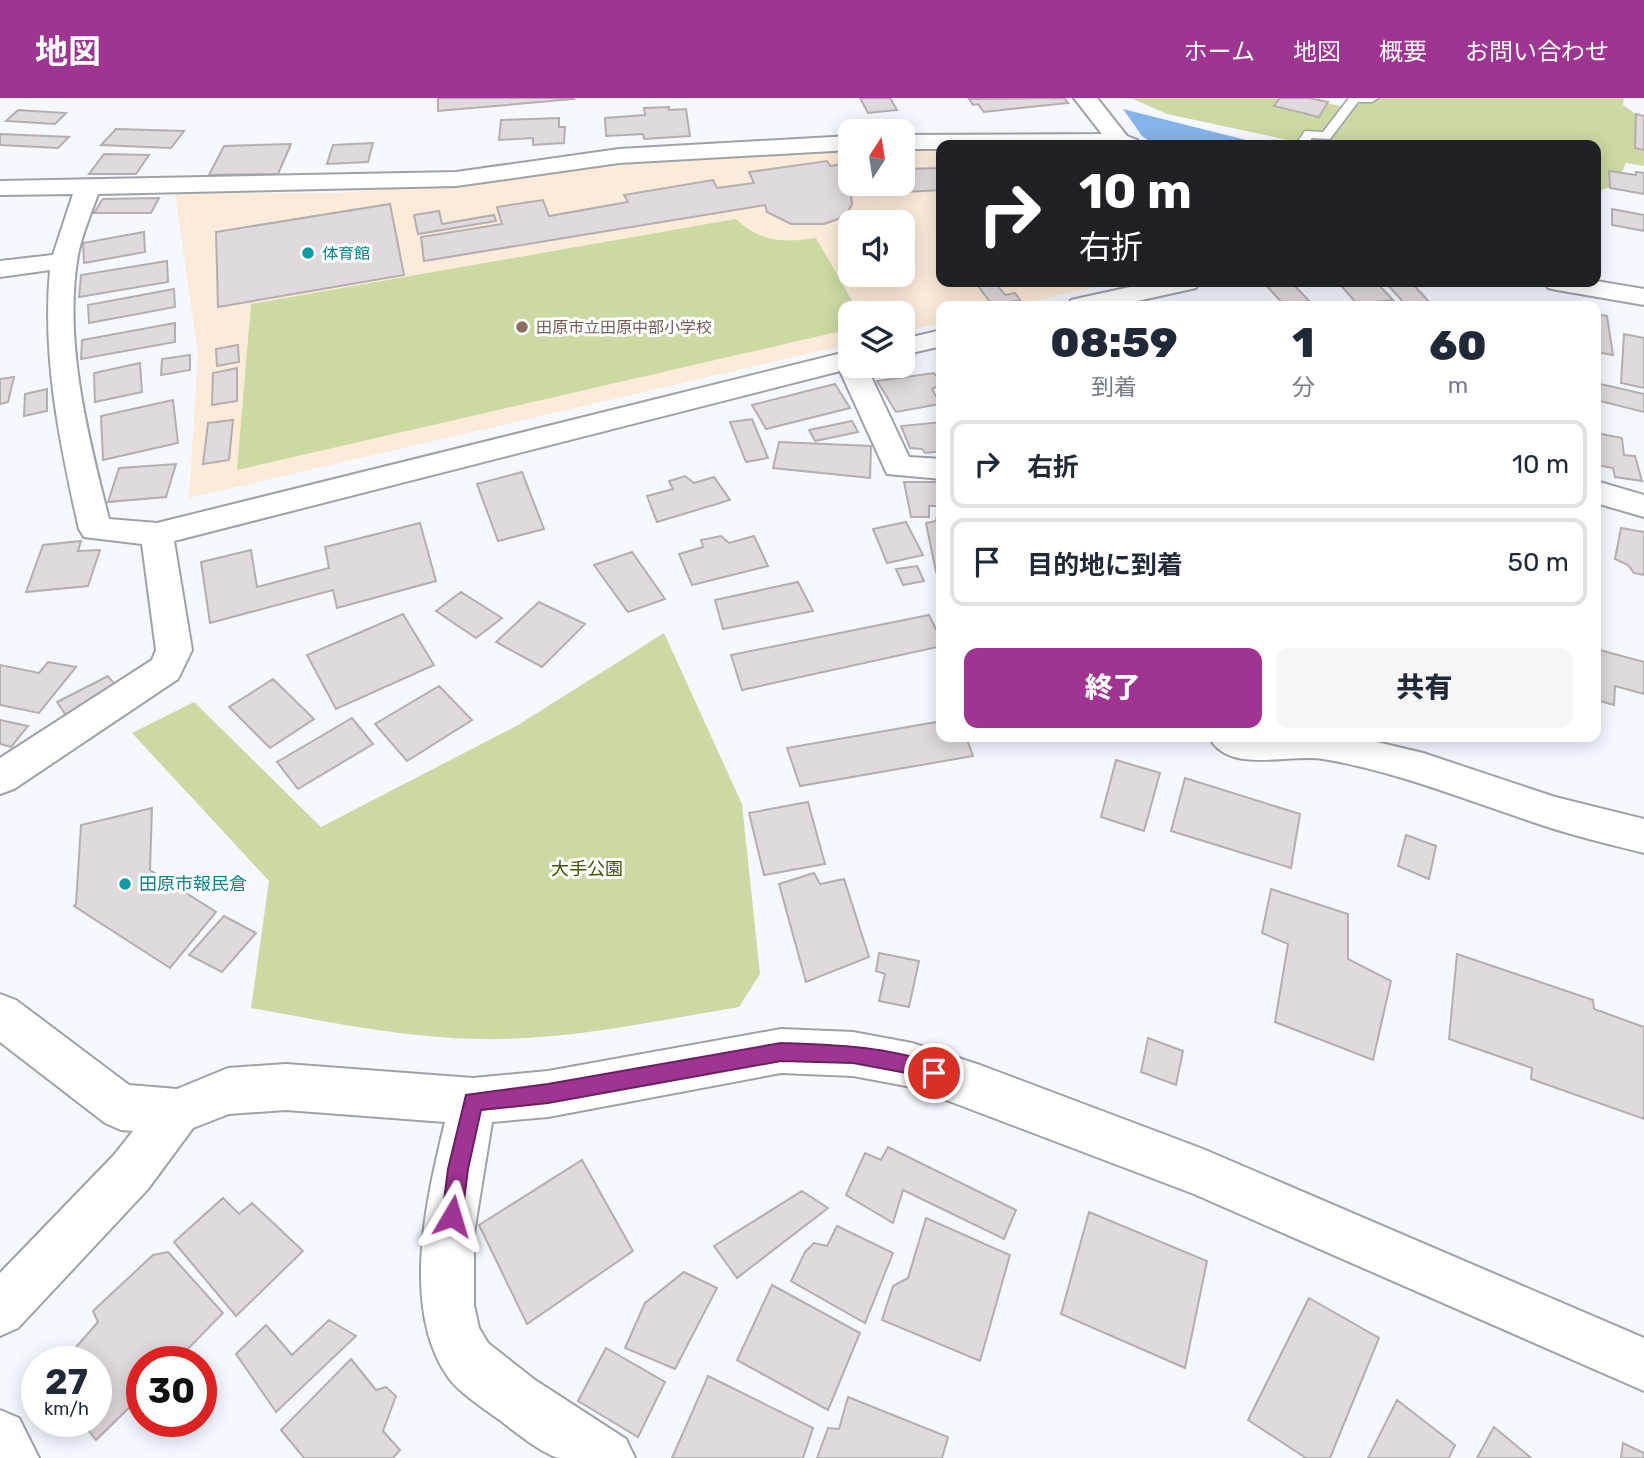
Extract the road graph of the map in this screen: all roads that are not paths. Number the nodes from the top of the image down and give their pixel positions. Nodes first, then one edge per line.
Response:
1 (1085, 98) edge
2 (1372, 98) edge
3 (1352, 99) edge
4 (1121, 140) edge
5 (1305, 140) edge
6 (915, 142) edge
7 (936, 142) edge
8 (838, 144) edge
9 (88, 187) junction
10 (0, 188) edge
11 (64, 261) junction
12 (0, 270) edge
13 (1165, 287) edge
14 (1586, 287) edge
15 (1644, 297) edge
16 (1102, 301) edge
17 (936, 339) edge
18 (915, 344) edge
19 (838, 365) edge
20 (858, 378) edge
21 (936, 469) edge
22 (1601, 493) edge
23 (1644, 506) edge
24 (157, 534) junction
25 (1236, 742) edge
26 (0, 778) edge
27 (1644, 836) edge
28 (0, 1015) edge
29 (473, 1101) junction
30 (177, 1112) junction
31 (0, 1310) edge
32 (1644, 1365) edge
33 (0, 1437) edge
34 (11, 1458) edge
35 (607, 1458) edge

1 - 4 street
2 - 3 lane
3 - 5 lane
6 - 7 street
8 - 9 street
9 - 10 street
9 - 11 street
11 - 12 street
11 - 24 street
13 - 16 street
14 - 15 street
17 - 18 street
19 - 24 street
20 - 21 street
22 - 23 street
24 - 26 street
25 - 27 street
28 - 30 street
29 - 30 street
29 - 32 street
29 - 35 street
30 - 31 street
33 - 34 street

